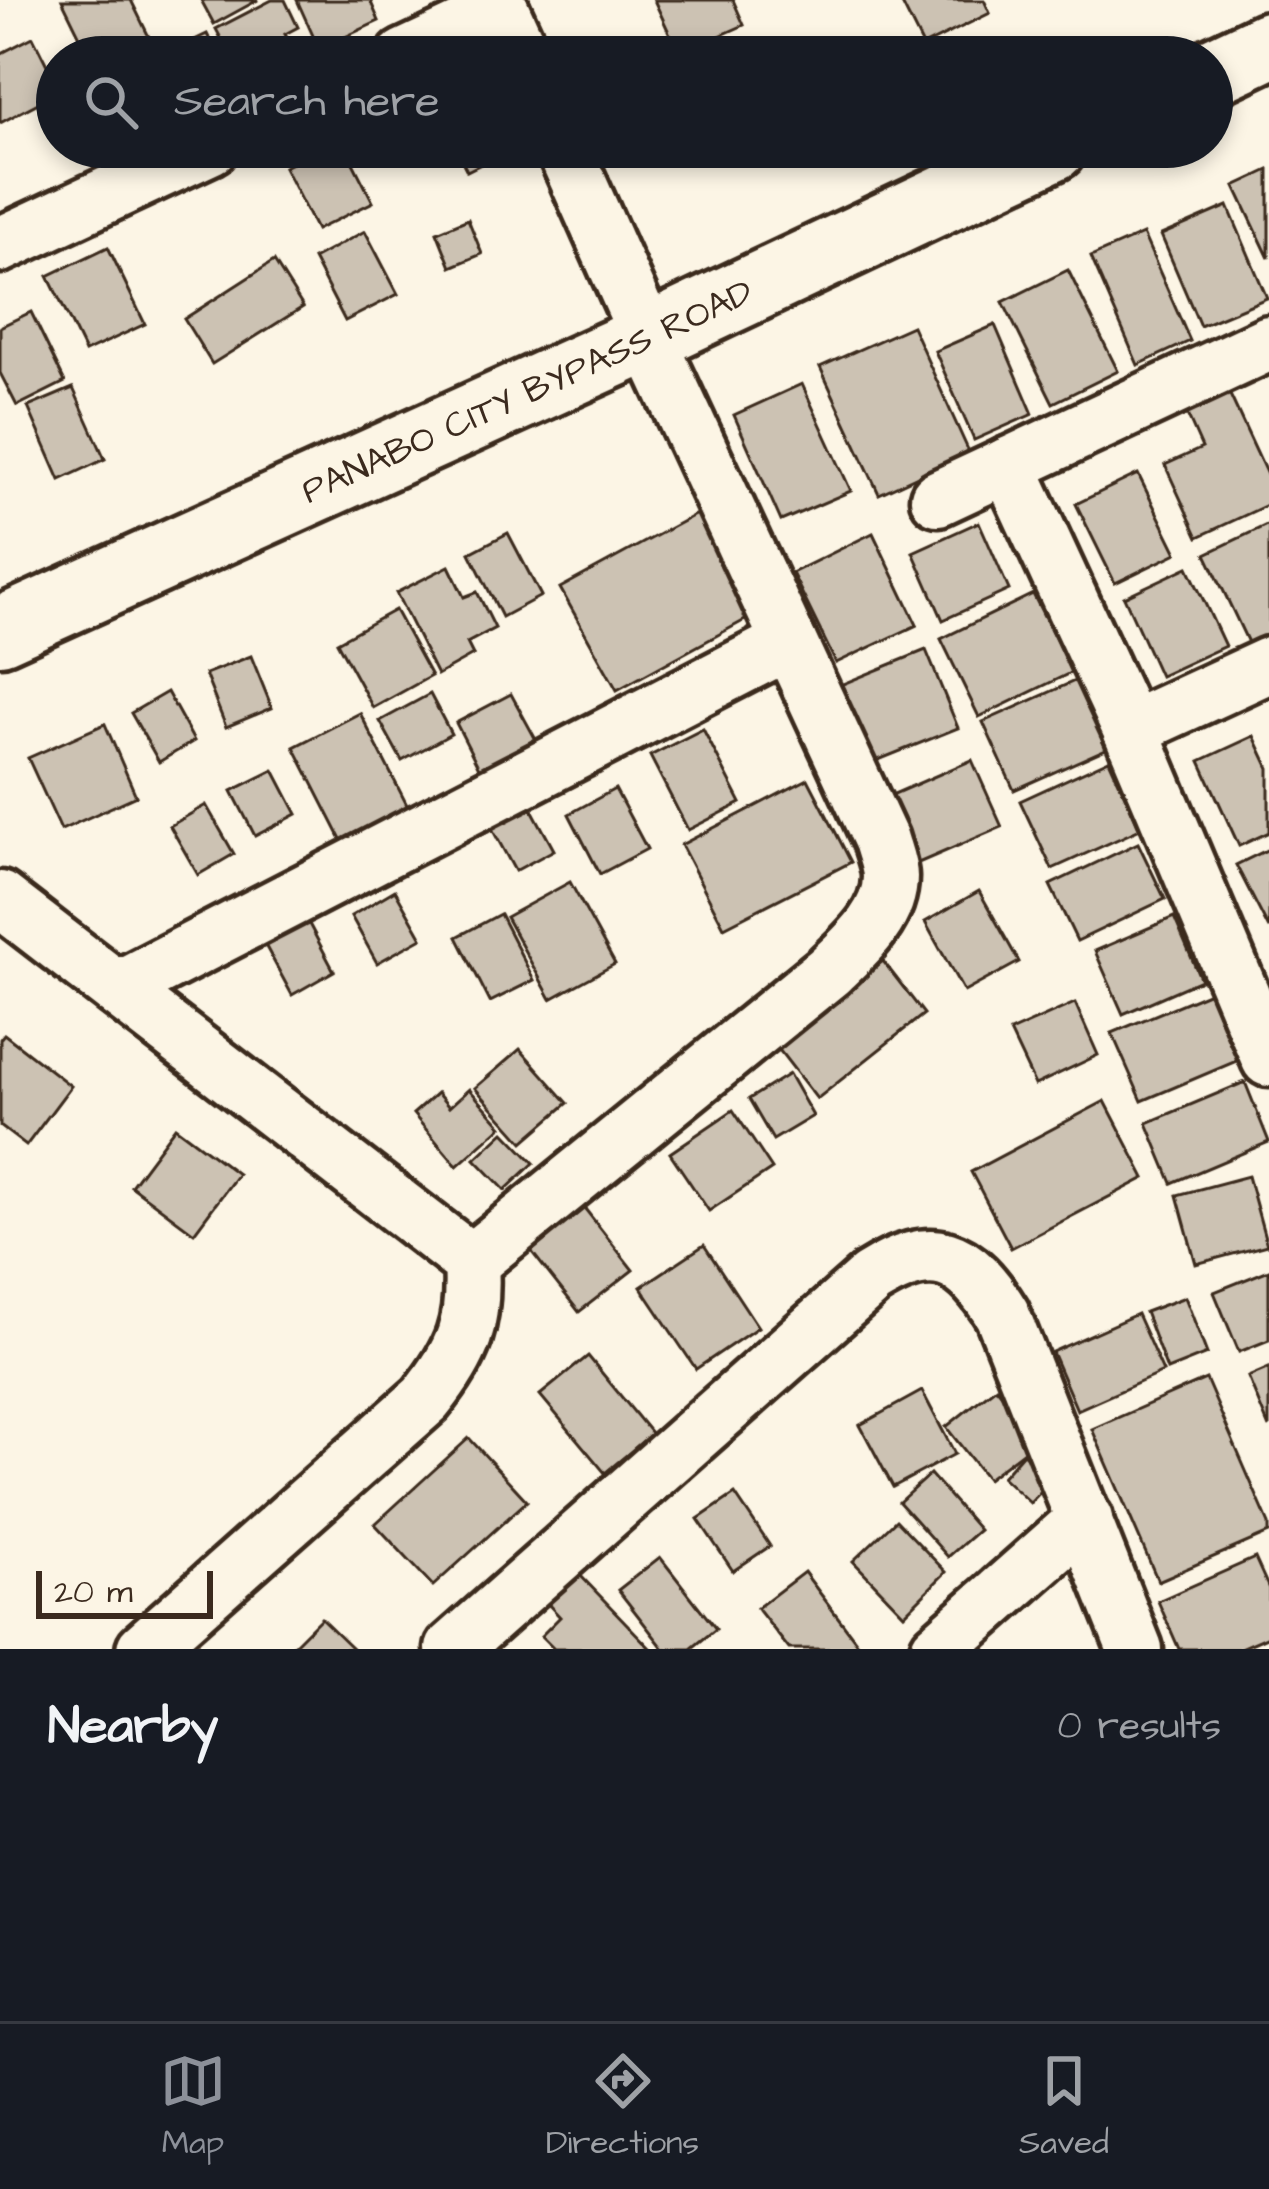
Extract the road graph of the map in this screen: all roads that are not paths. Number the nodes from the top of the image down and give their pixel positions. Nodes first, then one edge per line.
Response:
1 (508, 23) edge
2 (468, 36) edge
3 (1269, 45) edge
4 (1233, 62) edge
5 (165, 168) edge
6 (572, 168) edge
7 (1008, 168) edge
8 (0, 245) edge
9 (648, 338) junction
10 (1269, 343) edge
11 (1008, 465) junction
12 (938, 498) dead end
13 (0, 631) edge
14 (789, 642) junction
15 (1269, 665) edge
16 (1130, 729) junction
17 (0, 899) edge
18 (118, 989) junction
19 (1264, 1033) edge
20 (471, 1262) junction
21 (1085, 1519) junction
22 (144, 1649) edge
23 (453, 1649) edge
24 (938, 1649) edge
25 (1135, 1649) edge

1 - 2 street
3 - 4 main road
5 - 8 street
6 - 9 street
7 - 9 main road, PANABO CITY BYPASS ROAD
9 - 13 main road, PANABO CITY BYPASS ROAD
9 - 14 street
10 - 11 street
11 - 12 street
11 - 16 street
14 - 18 street
14 - 20 street
15 - 16 street
16 - 19 street
17 - 18 street
18 - 20 street
20 - 22 street
21 - 23 street
21 - 24 street
21 - 25 street

